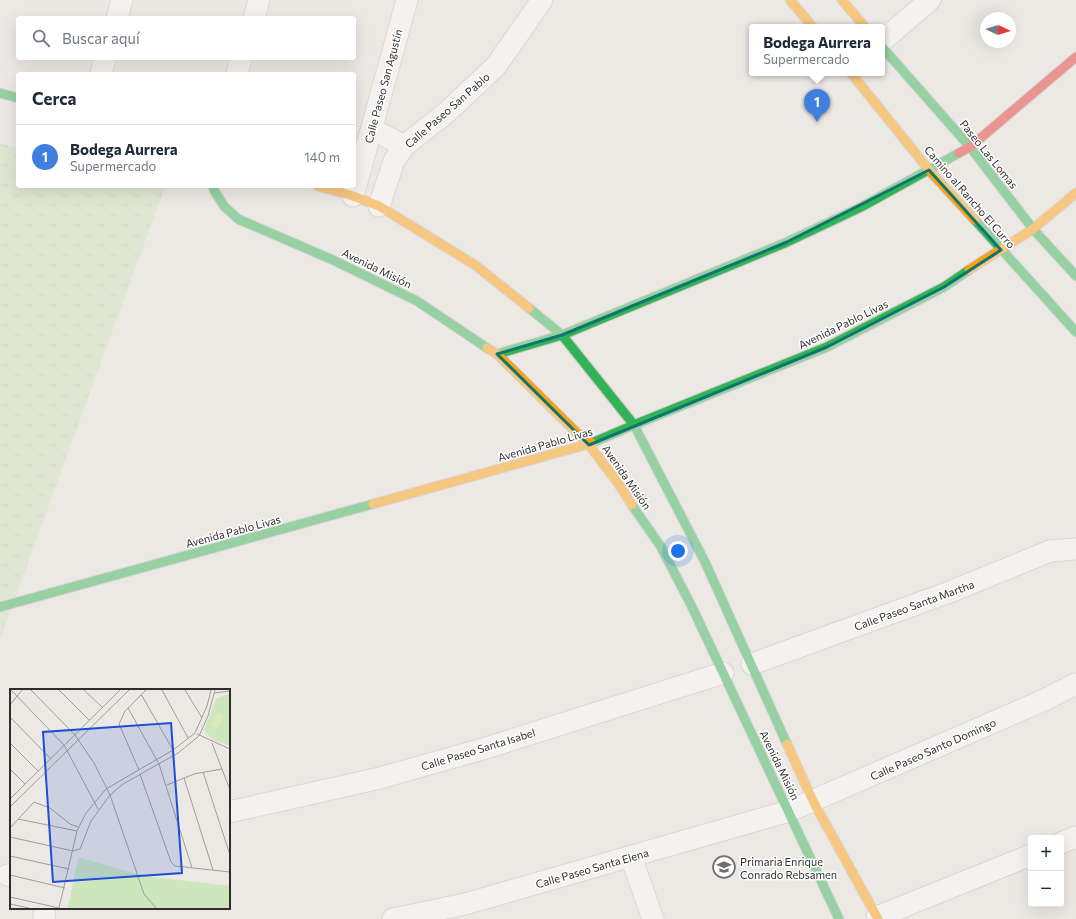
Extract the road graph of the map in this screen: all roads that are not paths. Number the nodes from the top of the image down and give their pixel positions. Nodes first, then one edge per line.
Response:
1 (122, 0) edge
2 (259, 0) edge
3 (407, 0) edge
4 (542, 0) edge
5 (790, 0) edge
6 (842, 0) edge
7 (930, 0) edge
8 (118, 16) edge
9 (255, 16) edge
10 (810, 24) edge
11 (862, 24) edge
12 (885, 38) edge
13 (885, 51) edge
14 (1076, 57) edge
15 (104, 60) edge
16 (240, 60) edge
17 (102, 72) edge
18 (237, 72) edge
19 (853, 76) edge
20 (0, 93) edge
21 (16, 97) edge
22 (372, 129) junction
23 (404, 146) junction
24 (970, 147) junction
25 (929, 170) junction
26 (356, 185) edge
27 (214, 188) edge
28 (325, 188) edge
29 (355, 188) edge
30 (1076, 192) edge
31 (353, 196) junction
32 (379, 206) junction
33 (1033, 229) junction
34 (1001, 250) junction
35 (1076, 276) edge
36 (1076, 332) edge
37 (562, 335) junction
38 (497, 354) junction
39 (634, 425) junction
40 (589, 445) junction
41 (1076, 548) edge
42 (0, 607) edge
43 (752, 664) junction
44 (723, 673) junction
45 (1076, 684) edge
46 (814, 801) junction
47 (789, 810) junction
48 (230, 812) edge
49 (1076, 837) edge
50 (1064, 842) edge
51 (1028, 856) edge
52 (631, 857) junction
53 (45, 909) edge
54 (877, 918) edge
55 (44, 919) edge
56 (393, 919) edge
57 (653, 919) edge
58 (839, 919) edge

1 - 8 street
2 - 9 street
3 - 22 street, Calle Paseo San Agustín
4 - 23 street, Calle Paseo San Pablo
5 - 10 street
6 - 11 street
7 - 12 street
13 - 24 street, Paseo Las Lomas
14 - 24 street
15 - 17 street
16 - 18 street
19 - 25 street, Camino al Rancho El Curro
20 - 21 street
22 - 23 street
22 - 26 street, Calle Paseo San Agustín
23 - 32 street, Calle Paseo San Pablo
24 - 25 street
24 - 33 street, Paseo Las Lomas
25 - 34 street, Camino al Rancho El Curro
25 - 37 street
27 - 38 street, Avenida Misión
28 - 31 street, Avenida Misión
29 - 31 street, Calle Paseo San Agustín
30 - 33 street, Avenida Pablo Livas
31 - 32 street, Avenida Misión
32 - 37 street, Avenida Misión
33 - 34 street, Avenida Pablo Livas
33 - 35 street, Paseo Las Lomas
34 - 36 street, Camino al Rancho El Curro
34 - 39 street, Avenida Pablo Livas
37 - 38 street
37 - 39 street, Avenida Misión
38 - 40 street, Avenida Misión
39 - 40 street, Avenida Pablo Livas
39 - 43 street, Avenida Misión
40 - 42 street, Avenida Pablo Livas
40 - 44 street, Avenida Misión
41 - 43 street, Calle Paseo Santa Martha
43 - 46 street, Avenida Misión
44 - 47 street, Avenida Misión
44 - 48 street, Calle Paseo Santa Isabel
45 - 46 street, Calle Paseo Santo Domingo
46 - 47 street, Calle Paseo Santo Domingo
46 - 54 street, Avenida Misión
47 - 52 street, Calle Paseo Santa Elena
47 - 58 street, Avenida Misión
49 - 50 street
51 - 54 street
52 - 56 street, Calle Paseo Santa Elena
52 - 57 street
53 - 55 street

